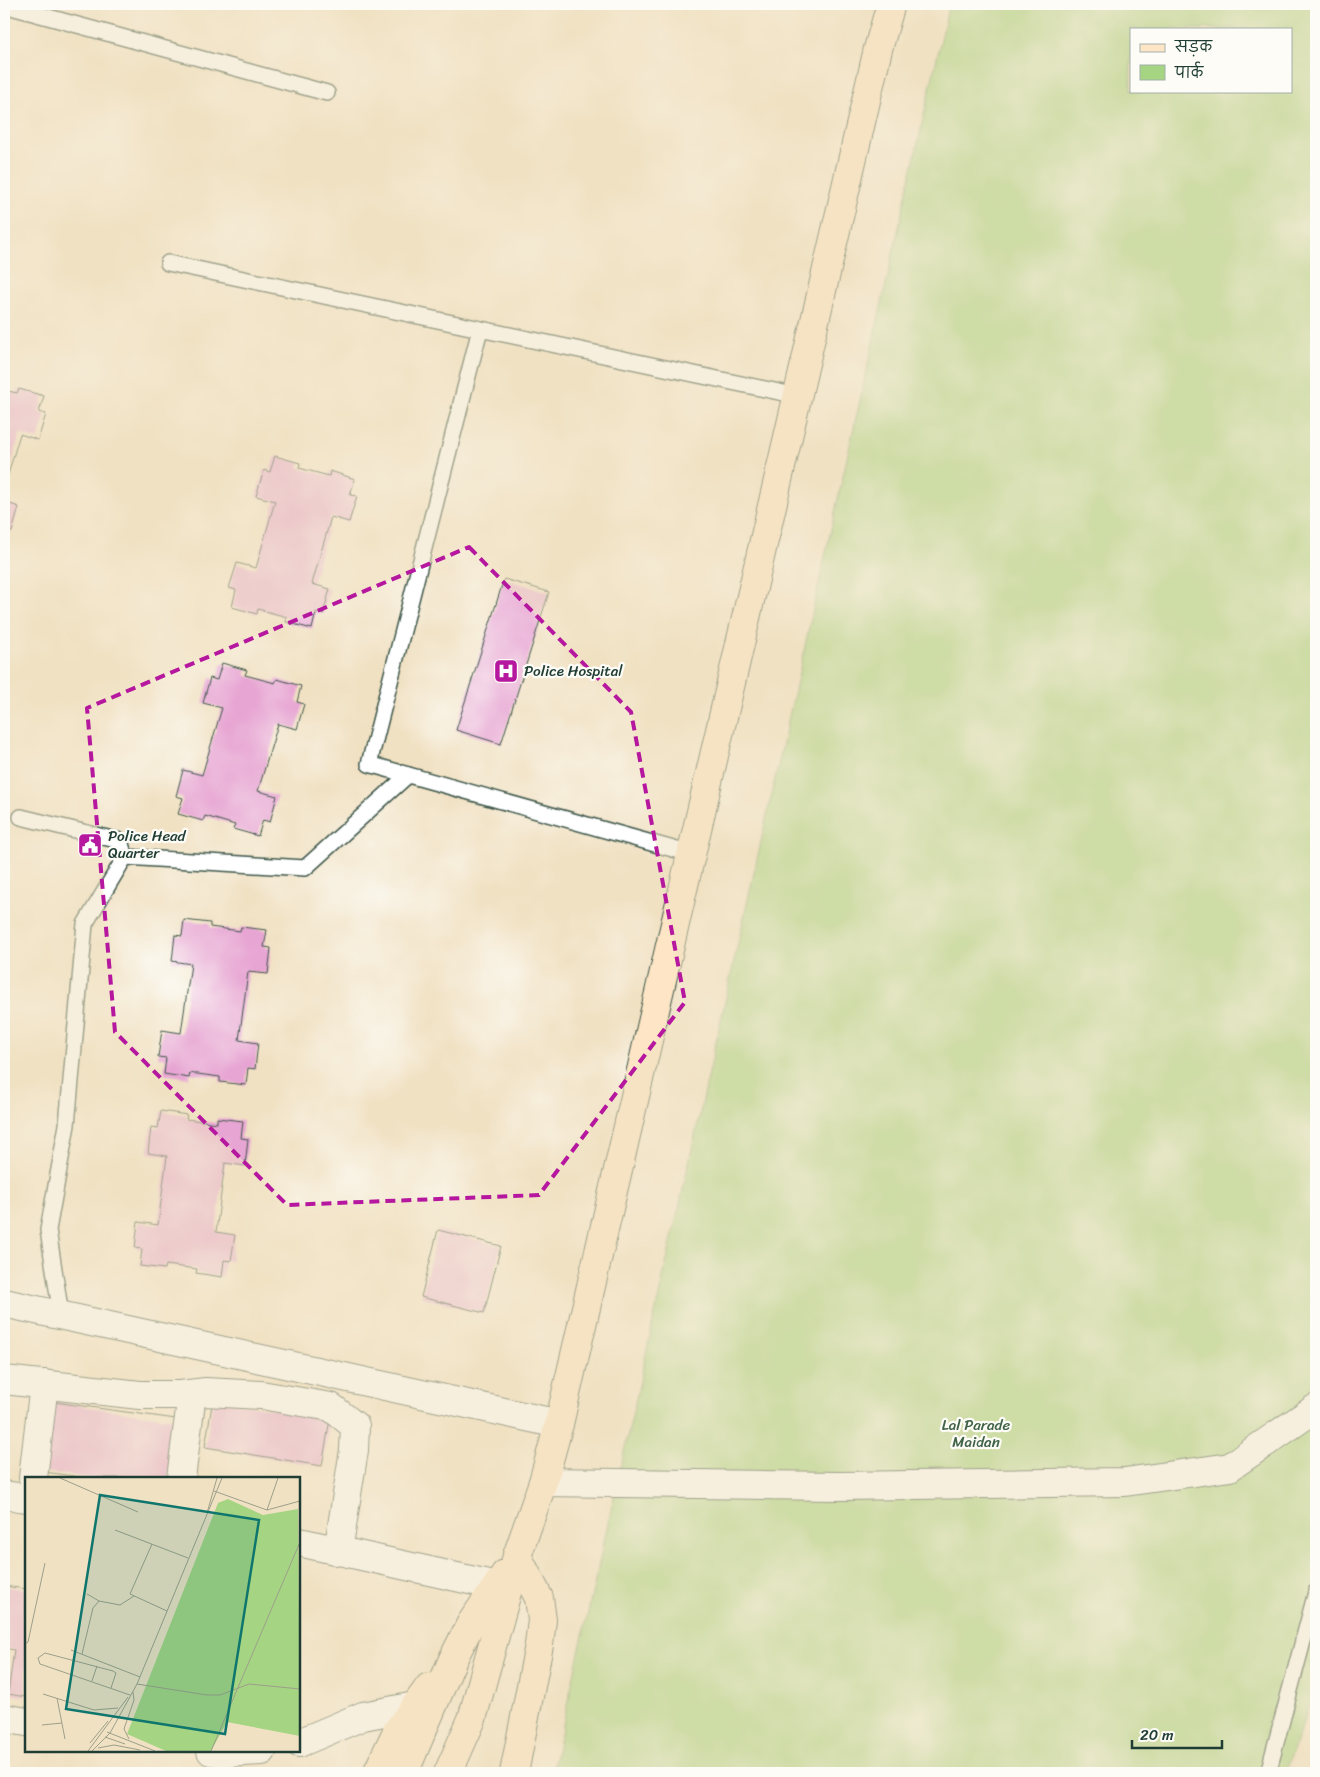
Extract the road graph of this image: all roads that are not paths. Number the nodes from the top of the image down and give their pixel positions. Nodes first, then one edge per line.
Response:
1 (891, 4) edge
2 (4, 6) edge
3 (327, 92) dead end
4 (168, 263) dead end
5 (480, 329) junction
6 (798, 396) junction
7 (408, 775) junction
8 (21, 817) dead end
9 (691, 854) junction
10 (125, 857) junction
11 (4, 1303) edge
12 (61, 1315) junction
13 (4, 1380) edge
14 (44, 1384) junction
15 (192, 1394) junction
16 (1316, 1408) edge
17 (559, 1424) junction
18 (33, 1477) edge
19 (181, 1477) edge
20 (543, 1482) junction
21 (4, 1495) edge
22 (25, 1498) edge
23 (300, 1542) edge
24 (338, 1551) junction
25 (518, 1556) junction
26 (496, 1586) junction
27 (1316, 1592) edge
28 (460, 1645) junction
29 (415, 1706) junction
30 (4, 1718) edge
31 (25, 1722) edge
32 (300, 1743) edge
33 (218, 1752) edge
34 (244, 1752) edge
35 (378, 1773) edge
36 (404, 1773) edge
37 (448, 1773) edge
38 (514, 1773) edge
39 (1268, 1773) edge

1 - 6 main road
2 - 3 lane
4 - 5 lane
5 - 6 lane
5 - 7 lane
6 - 9 main road
7 - 9 lane
7 - 10 lane
8 - 10 lane
9 - 17 main road
10 - 12 lane
11 - 12 street
12 - 17 street
13 - 14 street
14 - 15 street
14 - 18 street
15 - 19 street
15 - 24 street
16 - 20 street
17 - 20 main road
20 - 25 main road
21 - 22 street
23 - 24 street
24 - 26 street
25 - 26 main road
25 - 37 main road
25 - 38 main road
26 - 28 main road
27 - 39 lane
28 - 29 main road
28 - 36 main road
29 - 32 street
29 - 35 main road
30 - 31 street
33 - 34 street

